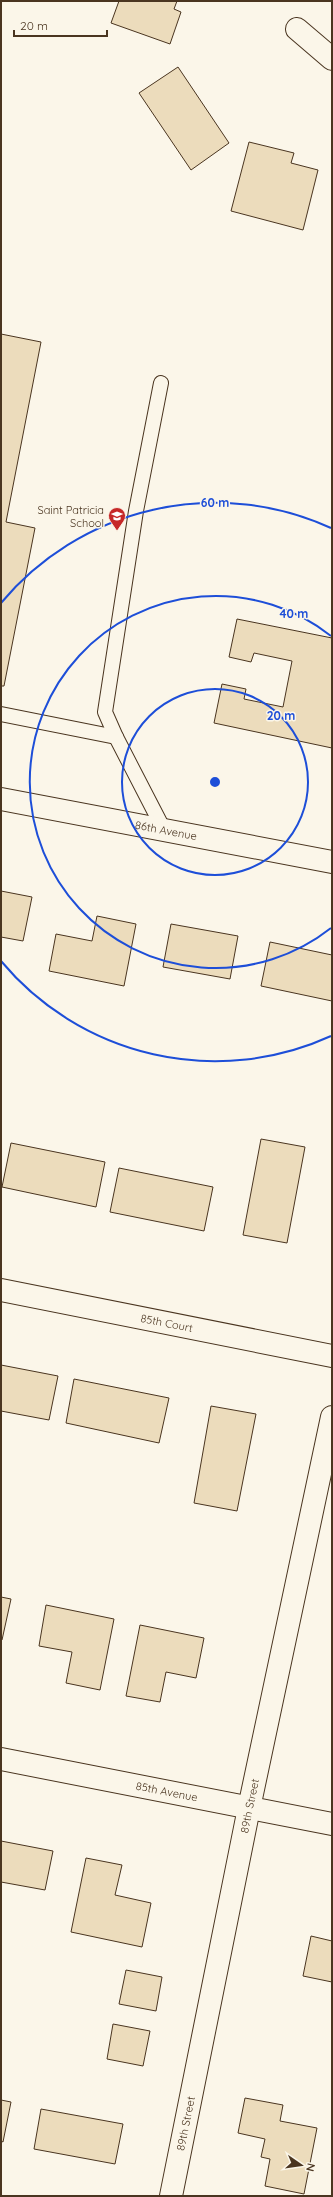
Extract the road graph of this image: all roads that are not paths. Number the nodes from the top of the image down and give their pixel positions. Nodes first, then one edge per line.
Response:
1 (297, 29) dead end
2 (332, 59) edge
3 (161, 383) dead end
4 (1, 714) edge
5 (116, 737) junction
6 (1, 799) edge
7 (164, 830) junction
8 (332, 862) edge
9 (1, 1290) edge
10 (332, 1356) edge
11 (332, 1416) edge
12 (1, 1758) edge
13 (249, 1808) junction
14 (332, 1824) edge
15 (171, 2196) edge

1 - 2 street
3 - 5 lane
4 - 5 lane
5 - 7 lane
6 - 7 street, 86th Avenue
7 - 8 street, 86th Avenue
9 - 10 street, 85th Court
11 - 13 street, 89th Street
12 - 13 street, 85th Avenue
13 - 14 street, 85th Avenue
13 - 15 street, 89th Street

